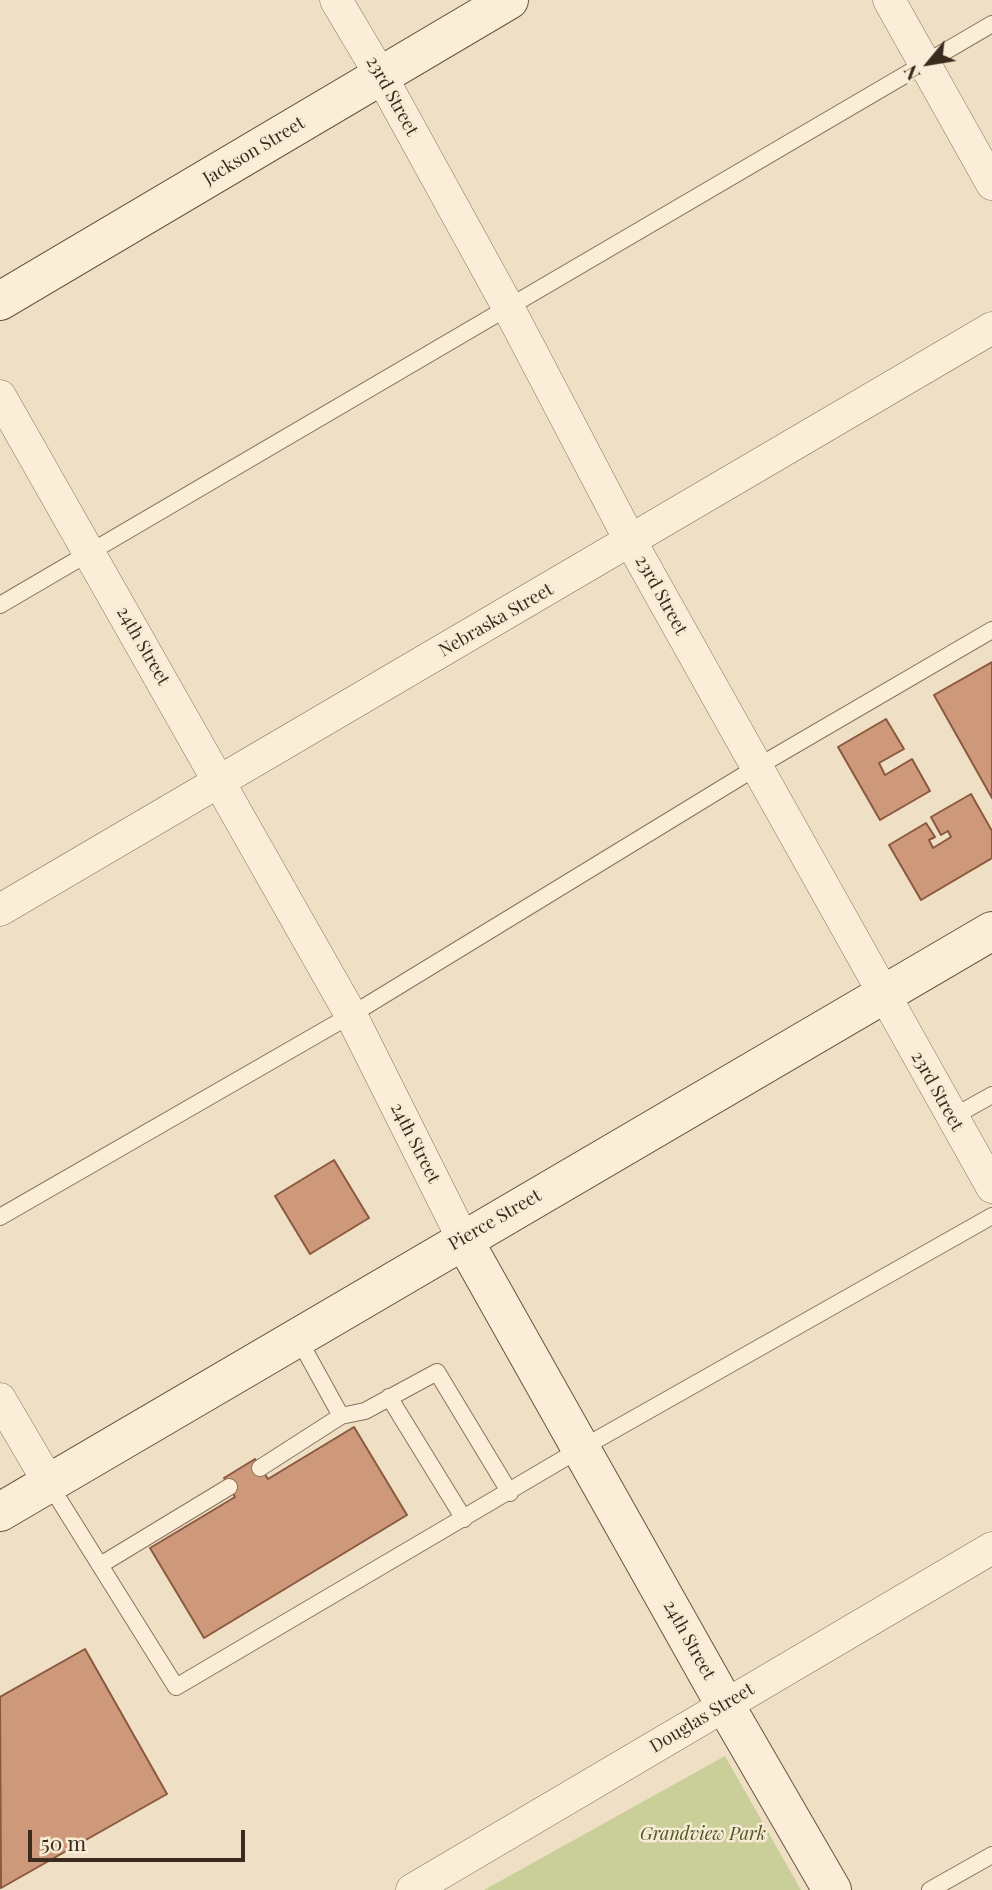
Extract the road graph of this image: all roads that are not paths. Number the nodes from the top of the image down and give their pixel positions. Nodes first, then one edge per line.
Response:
1 (336, 0) edge
2 (509, 0) edge
3 (889, 0) edge
4 (992, 24) edge
5 (925, 64) junction
6 (382, 76) junction
7 (992, 184) edge
8 (0, 301) edge
9 (508, 307) junction
10 (992, 328) edge
11 (0, 396) edge
12 (631, 542) junction
13 (90, 554) junction
14 (0, 605) edge
15 (992, 630) edge
16 (757, 767) junction
17 (219, 780) junction
18 (0, 911) edge
19 (992, 931) edge
20 (885, 996) junction
21 (351, 1015) junction
22 (992, 1095) edge
23 (951, 1118) junction
24 (992, 1187) edge
25 (992, 1216) edge
26 (0, 1217) edge
27 (463, 1239) junction
28 (297, 1336) junction
29 (390, 1397) junction
30 (0, 1399) edge
31 (341, 1416) junction
32 (582, 1448) junction
33 (260, 1468) dead end
34 (48, 1481) junction
35 (229, 1487) dead end
36 (509, 1493) junction
37 (0, 1512) edge
38 (464, 1519) junction
39 (992, 1548) edge
40 (102, 1564) junction
41 (725, 1705) junction
42 (992, 1855) edge
43 (412, 1890) edge
44 (832, 1890) edge
45 (930, 1890) edge

1 - 6 street, 23rd Street
2 - 6 main road, Jackson Street
3 - 5 street
4 - 5 lane
5 - 7 street
5 - 9 lane
6 - 8 main road, Jackson Street
6 - 9 street, 23rd Street
9 - 12 street, 23rd Street
9 - 13 lane
10 - 12 street, Nebraska Street
11 - 13 street, 24th Street
12 - 16 street, 23rd Street
12 - 17 street, Nebraska Street
13 - 14 lane
13 - 17 street, 24th Street
15 - 16 lane
16 - 20 street, 23rd Street
16 - 21 lane
17 - 18 street, Nebraska Street
17 - 21 street, 24th Street
19 - 20 main road, Pierce Street
20 - 23 street, 23rd Street
20 - 27 main road, Pierce Street
21 - 26 lane
21 - 27 street, 24th Street
22 - 23 lane
23 - 24 street, 23rd Street
25 - 32 lane
27 - 28 main road, Pierce Street
27 - 32 main road, 24th Street
28 - 31 lane
28 - 34 main road, Pierce Street
29 - 31 lane
29 - 36 lane
29 - 38 lane
30 - 34 street
31 - 33 lane
32 - 36 lane
32 - 41 main road, 24th Street
34 - 37 main road, Pierce Street
34 - 40 lane
35 - 40 lane
36 - 38 lane
38 - 40 lane
39 - 41 street, Douglas Street
41 - 43 street, Douglas Street
41 - 44 main road, 24th Street
42 - 45 lane

